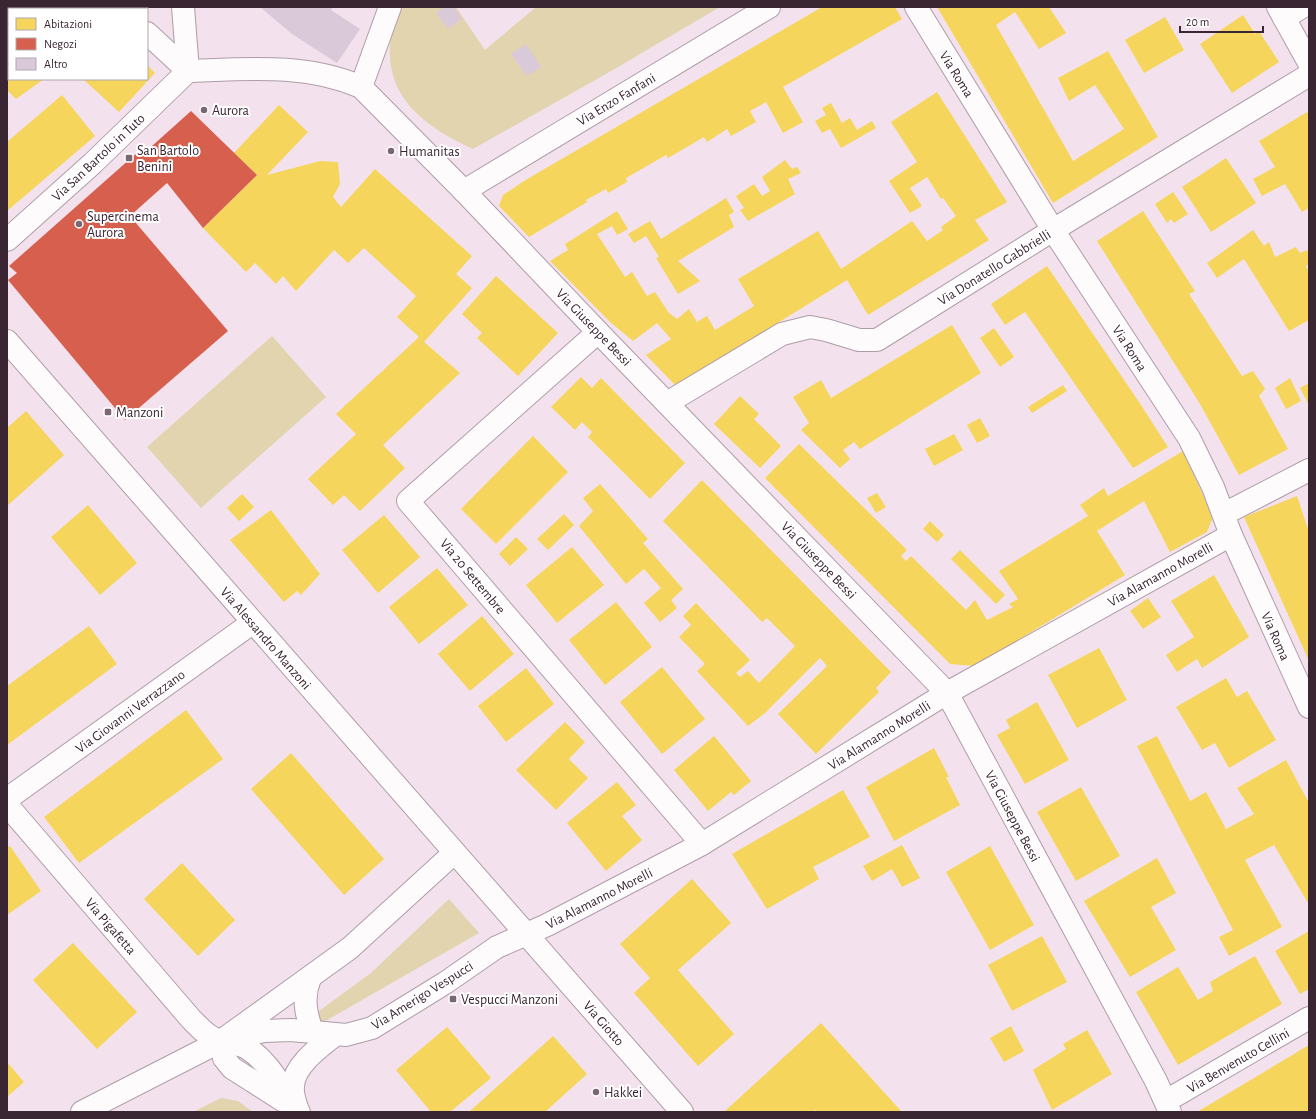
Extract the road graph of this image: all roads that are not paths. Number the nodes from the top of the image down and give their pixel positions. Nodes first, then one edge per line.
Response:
1 (183, 7) edge
2 (390, 7) edge
3 (769, 7) edge
4 (916, 7) edge
5 (1288, 11) edge
6 (148, 34) edge
7 (1309, 63) edge
8 (188, 71) junction
9 (1309, 75) edge
10 (361, 87) junction
11 (464, 191) junction
12 (1053, 230) junction
13 (7, 240) edge
14 (598, 332) junction
15 (7, 341) edge
16 (667, 403) junction
17 (1309, 470) edge
18 (1224, 514) junction
19 (1231, 535) junction
20 (252, 623) junction
21 (947, 693) junction
22 (1309, 706) edge
23 (7, 799) edge
24 (7, 805) edge
25 (702, 844) junction
26 (454, 853) junction
27 (526, 933) junction
28 (310, 978) junction
29 (1309, 1018) edge
30 (312, 1032) junction
31 (335, 1035) junction
32 (221, 1041) junction
33 (1168, 1106) edge
34 (298, 1111) edge
35 (82, 1112) edge
36 (682, 1112) edge

1 - 8 street
2 - 10 street
3 - 11 street, Via Enzo Fanfani
4 - 12 street, Via Roma
5 - 7 street
6 - 8 street
8 - 10 street
8 - 13 street, Via San Bartolo in Tuto
9 - 12 street, Via Donatello Gabbrielli
10 - 11 street, Via Giuseppe Bessi
11 - 14 street, Via Giuseppe Bessi
12 - 16 street, Via Donatello Gabbrielli
12 - 18 street, Via Roma
14 - 16 street, Via Giuseppe Bessi
14 - 25 street, Via 20 Settembre
15 - 20 street, Via Alessandro Manzoni
16 - 21 street, Via Giuseppe Bessi
17 - 18 street
18 - 19 street, Via Roma
19 - 21 street, Via Alamanno Morelli
19 - 22 street, Via Roma
20 - 23 street, Via Giovanni Verrazzano
20 - 26 street, Via Alessandro Manzoni
21 - 25 street, Via Alamanno Morelli
21 - 33 street, Via Giuseppe Bessi
24 - 32 street, Via Pigafetta
25 - 27 street, Via Alamanno Morelli
26 - 27 street, Via Alessandro Manzoni
26 - 28 street, Via Amerigo Vespucci
27 - 31 street, Via Amerigo Vespucci
27 - 36 street, Via Giotto
28 - 30 street
28 - 32 street, Via Amerigo Vespucci
29 - 33 street, Via Benvenuto Cellini
30 - 31 street, Via Amerigo Vespucci
30 - 32 street, Via Amerigo Vespucci
31 - 34 street
32 - 34 street, Via Pigafetta
32 - 35 street, Via Amerigo Vespucci

